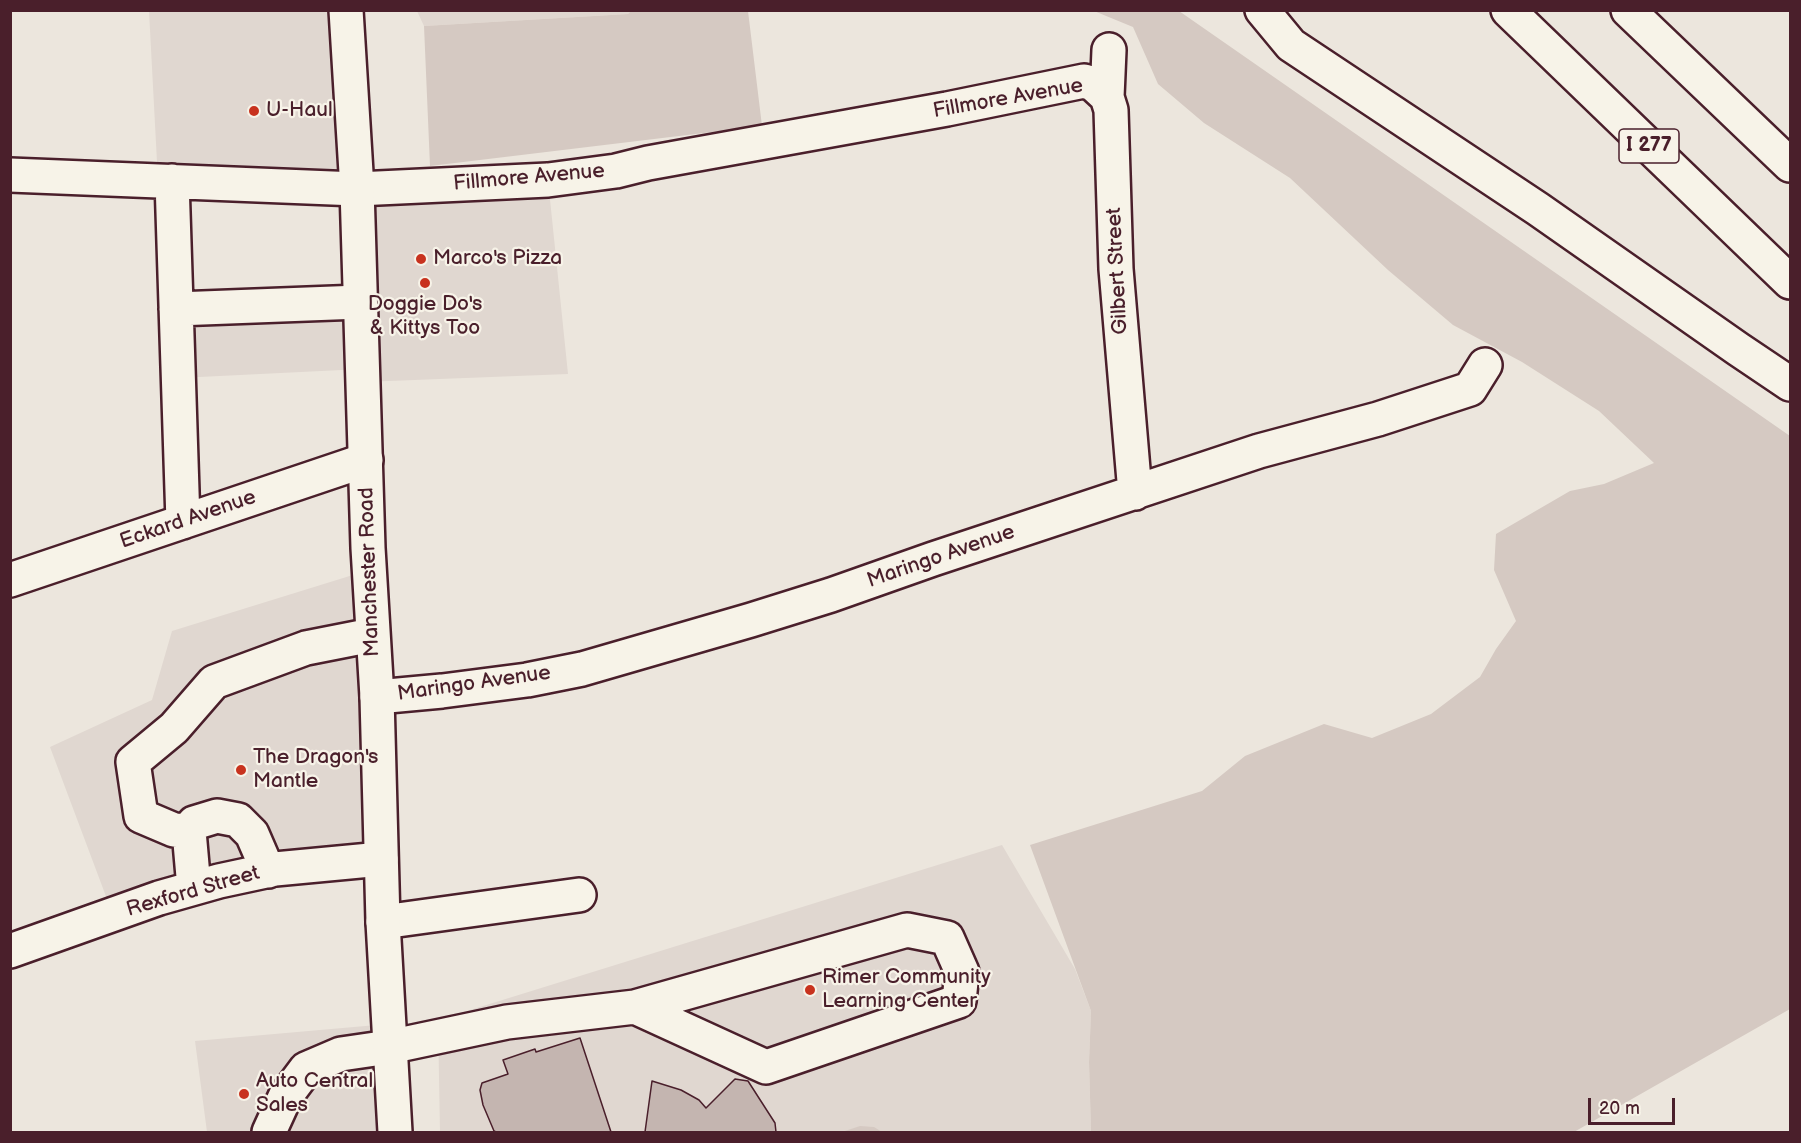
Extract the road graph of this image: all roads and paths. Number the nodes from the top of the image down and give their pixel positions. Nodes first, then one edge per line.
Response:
1 (346, 10) edge
2 (1239, 10) edge
3 (1262, 10) edge
4 (1508, 10) edge
5 (1628, 10) edge
6 (1291, 45) junction
7 (1109, 50) dead end
8 (1107, 97) junction
9 (1791, 165) edge
10 (10, 175) edge
11 (172, 181) junction
12 (357, 189) junction
13 (1791, 282) edge
14 (360, 302) junction
15 (176, 309) junction
16 (1485, 365) dead end
17 (1791, 384) edge
18 (366, 460) junction
19 (1135, 493) junction
20 (183, 522) junction
21 (10, 579) edge
22 (372, 635) junction
23 (377, 697) junction
24 (189, 831) junction
25 (381, 859) junction
26 (268, 871) junction
27 (194, 888) junction
28 (579, 895) dead end
29 (383, 922) junction
30 (10, 951) edge
31 (635, 1007) junction
32 (389, 1047) junction
33 (269, 1132) edge
34 (395, 1132) edge

1 - 12 main road, Manchester Road
2 - 6 main road
3 - 6 main road
4 - 13 main road, I 277
5 - 9 main road
6 - 17 main road
7 - 8 main road, Gilbert Street
8 - 12 main road, Fillmore Avenue
8 - 19 main road, Gilbert Street
10 - 11 main road, Fillmore Avenue
11 - 12 main road, Fillmore Avenue
11 - 15 main road
12 - 14 main road, Manchester Road
14 - 15 main road
14 - 18 main road, Manchester Road
15 - 20 main road
16 - 19 main road, Maringo Avenue
18 - 20 main road, Eckard Avenue
18 - 22 main road, Manchester Road
19 - 23 main road, Maringo Avenue
20 - 21 main road, Eckard Avenue
22 - 23 main road, Manchester Road
22 - 24 main road
23 - 25 main road, Manchester Road
24 - 26 main road
24 - 27 main road
25 - 26 main road, Rexford Street
25 - 29 main road, Manchester Road
26 - 27 main road, Rexford Street
27 - 30 main road, Rexford Street
28 - 29 main road
29 - 32 main road, Manchester Road
31 - 31 main road
31 - 32 main road
32 - 33 main road
32 - 34 main road, Manchester Road

